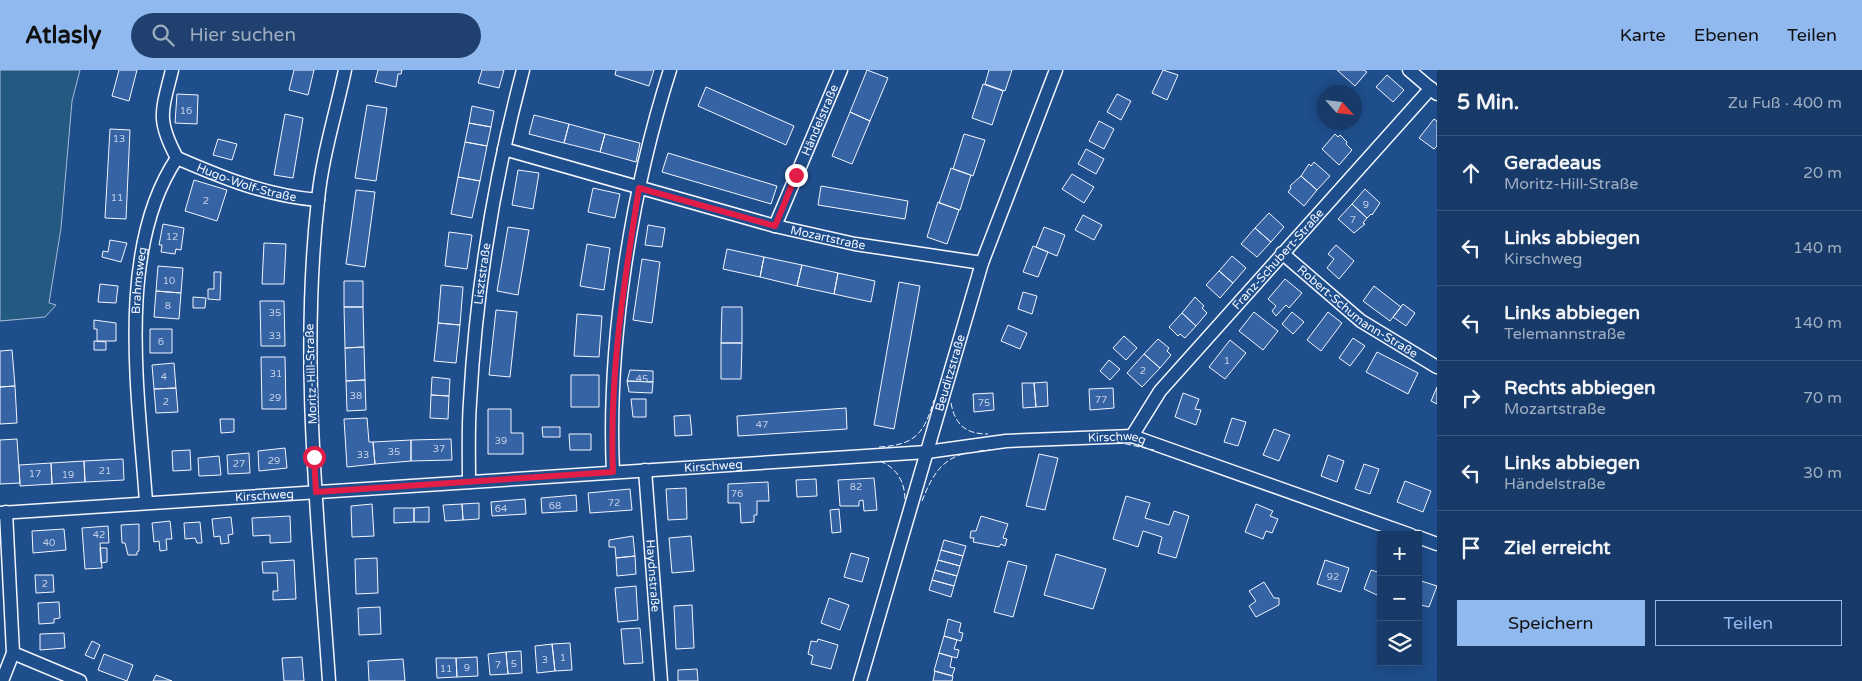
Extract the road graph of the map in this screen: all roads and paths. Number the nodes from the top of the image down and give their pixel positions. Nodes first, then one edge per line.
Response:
1 (172, 70) edge
2 (345, 70) edge
3 (523, 70) edge
4 (670, 70) edge
5 (841, 70) edge
6 (1056, 70) edge
7 (1409, 70) edge
8 (1434, 91) edge
9 (504, 149) junction
10 (178, 158) junction
11 (639, 188) junction
12 (318, 200) junction
13 (775, 226) junction
14 (1282, 253) junction
15 (982, 263) junction
16 (1437, 367) edge
17 (1132, 436) junction
18 (927, 452) junction
19 (645, 470) junction
20 (613, 472) junction
21 (469, 482) junction
22 (316, 492) junction
23 (146, 502) junction
24 (3, 513) edge
25 (1400, 531) edge
26 (1422, 538) edge
27 (1437, 544) edge
28 (13, 653) junction
29 (2, 681) edge
30 (80, 681) edge
31 (330, 681) edge
32 (661, 681) edge
33 (860, 681) edge

1 - 10 street
2 - 12 street, Moritz-Hill-Straße
3 - 9 street, Lisztstraße
4 - 11 street
5 - 13 street, Händelstraße
6 - 15 street, Beuditzstraße
7 - 8 street
8 - 14 street, Franz-Schubert-Straße
9 - 11 street, Mozartstraße
9 - 21 street, Lisztstraße
10 - 12 street, Hugo-Wolf-Straße
10 - 23 street, Brahmsweg
11 - 13 street, Mozartstraße
11 - 20 street
12 - 22 street, Moritz-Hill-Straße
13 - 15 street, Mozartstraße
14 - 16 street, Robert-Schumann-Straße
14 - 17 street, Franz-Schubert-Straße
15 - 18 street, Beuditzstraße
17 - 18 street, Kirschweg
17 - 25 street, Kirschweg
18 - 19 street, Kirschweg
18 - 33 street, Beuditzstraße
19 - 20 street, Kirschweg
19 - 32 street, Haydnstraße
20 - 21 street, Kirschweg
21 - 22 street, Kirschweg
22 - 23 street, Kirschweg
22 - 31 street, Moritz-Hill-Straße
23 - 24 street, Kirschweg
24 - 28 street
26 - 27 street
28 - 29 street
28 - 30 street

